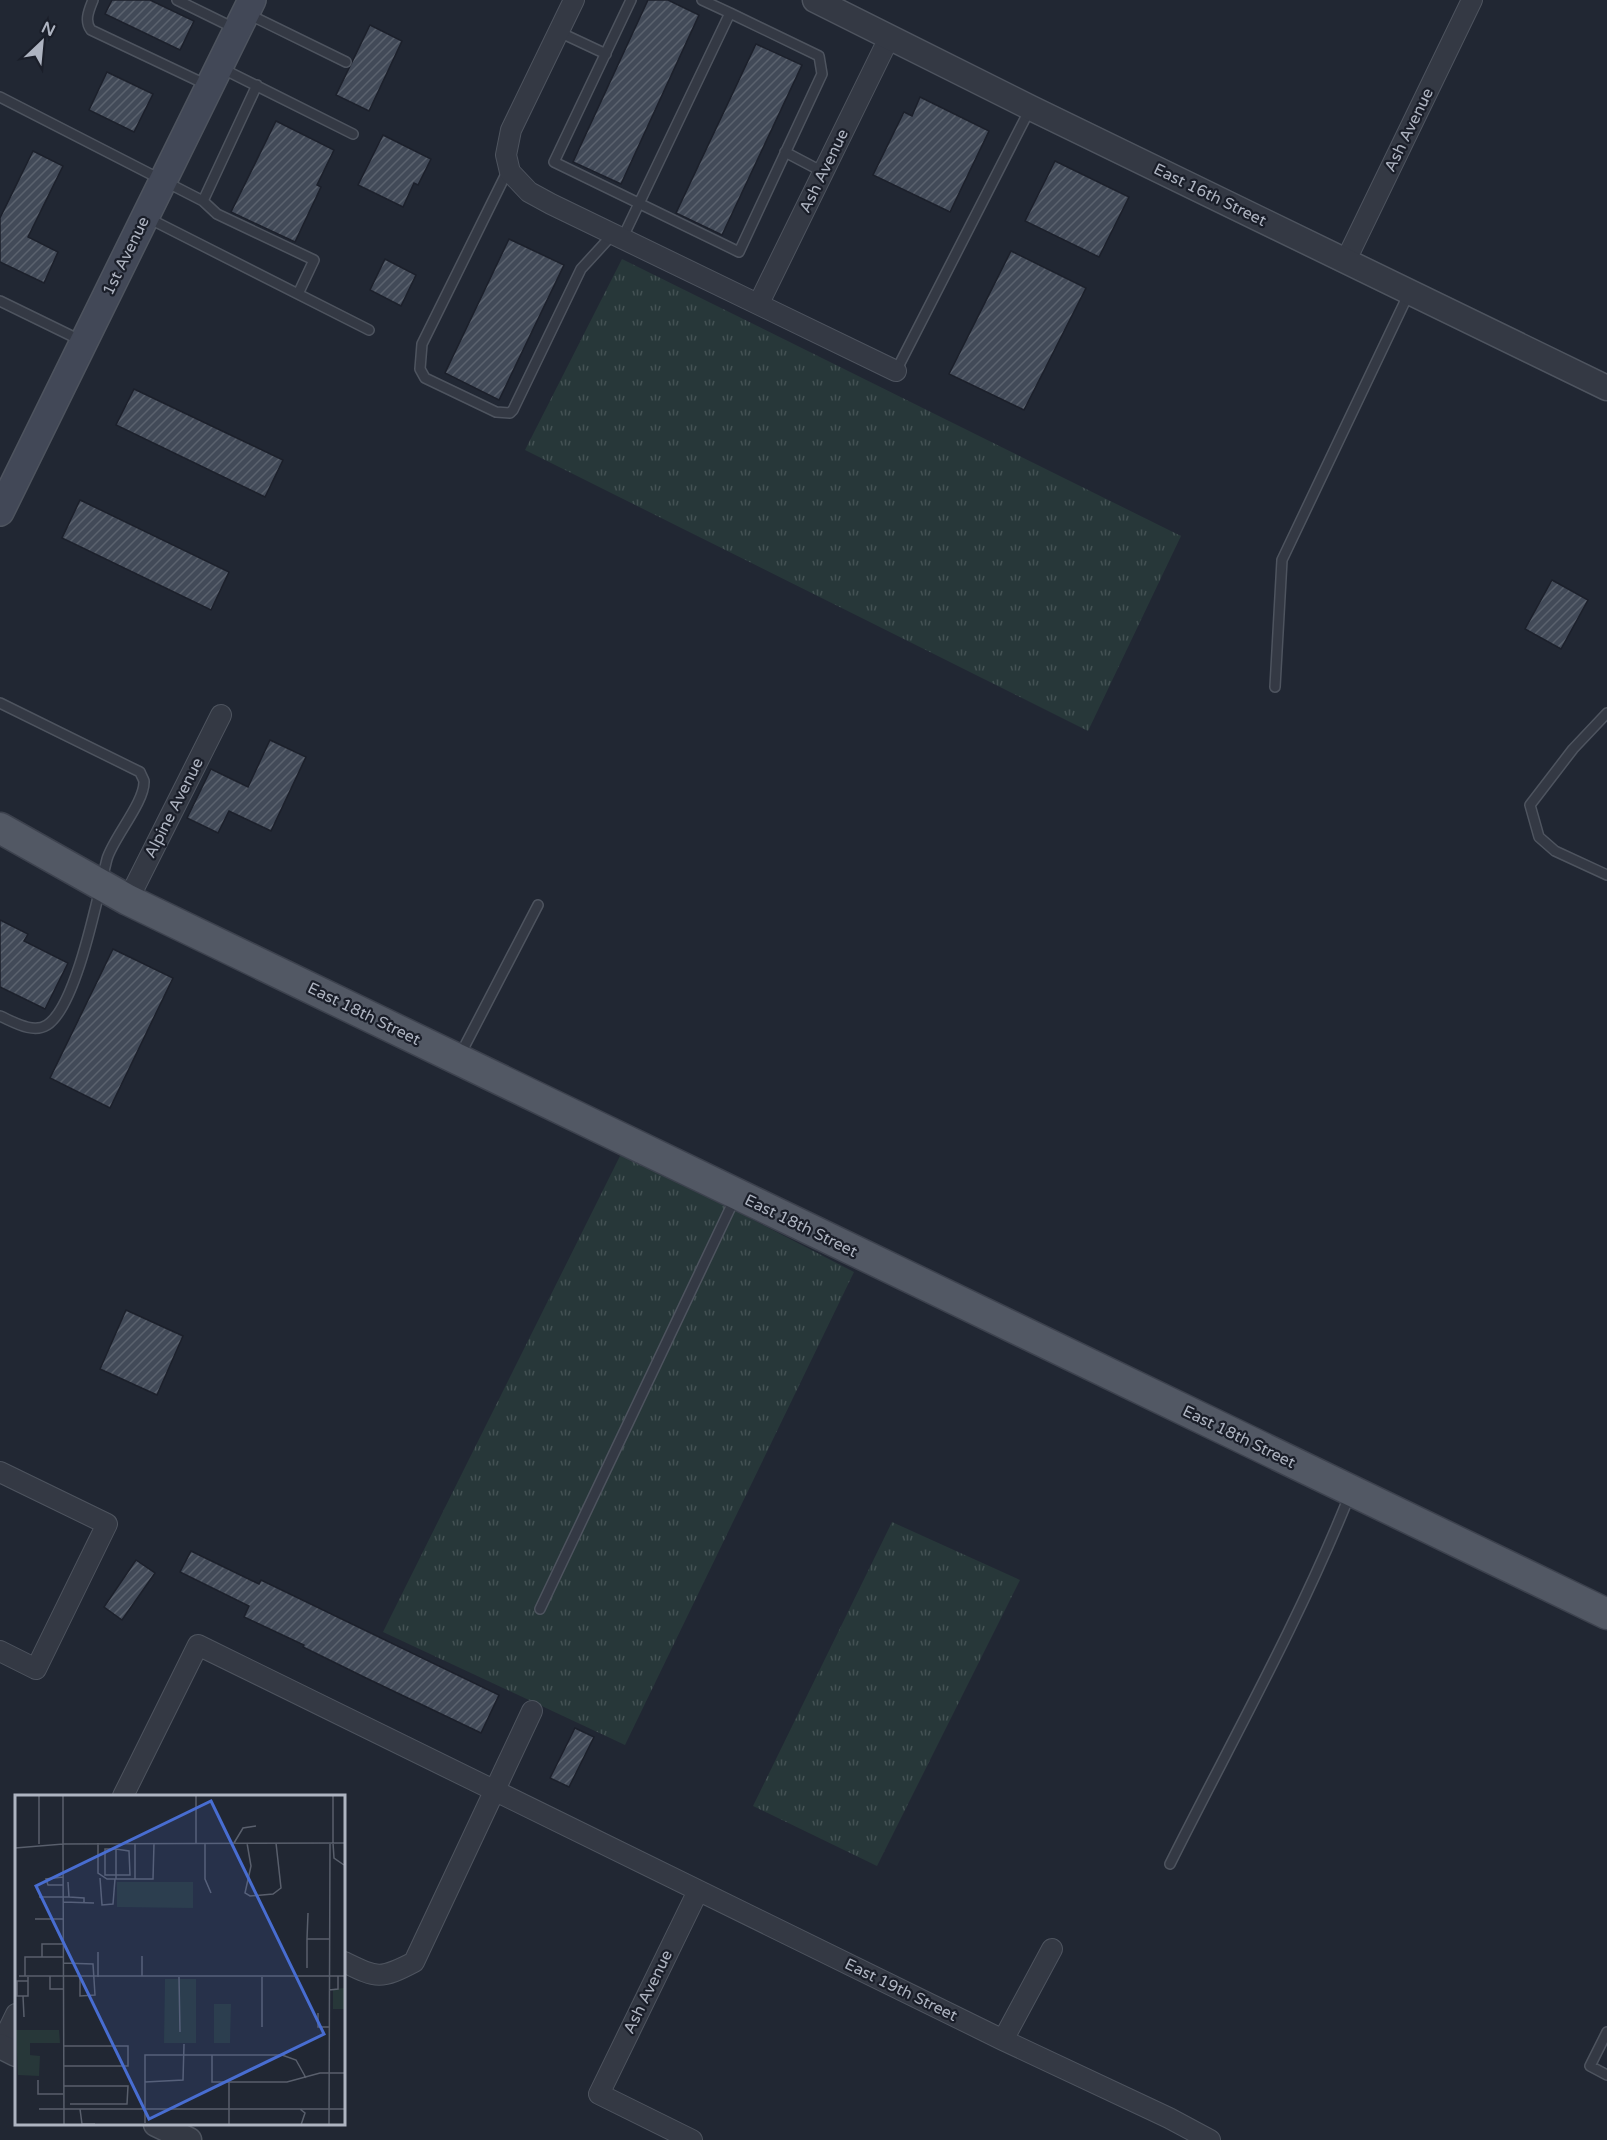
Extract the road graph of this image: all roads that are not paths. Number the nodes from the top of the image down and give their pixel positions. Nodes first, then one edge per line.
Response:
1 (93, 0) edge
2 (177, 0) edge
3 (574, 0) edge
4 (631, 0) edge
5 (702, 0) edge
6 (815, 0) edge
7 (1472, 0) edge
8 (730, 13) junction
9 (245, 14) edge
10 (559, 32) junction
11 (889, 38) junction
12 (606, 54) junction
13 (346, 62) dead end
14 (214, 76) junction
15 (257, 85) junction
16 (0, 97) edge
17 (1031, 108) junction
18 (353, 134) dead end
19 (785, 152) junction
20 (509, 168) junction
21 (823, 171) junction
22 (164, 181) junction
23 (204, 201) junction
24 (639, 203) junction
25 (146, 217) junction
26 (618, 235) junction
27 (1346, 260) junction
28 (1410, 291) junction
29 (298, 294) junction
30 (0, 301) edge
31 (759, 303) junction
32 (369, 330) dead end
33 (84, 342) junction
34 (896, 371) joint
35 (1607, 387) edge
36 (1, 506) edge
37 (1275, 687) dead end
38 (0, 703) edge
39 (1607, 713) edge
40 (221, 715) dead end
41 (0, 829) edge
42 (1607, 875) edge
43 (115, 894) junction
44 (538, 905) dead end
45 (0, 1016) edge
46 (458, 1060) junction
47 (737, 1194) junction
48 (0, 1472) edge
49 (1351, 1491) junction
50 (540, 1609) dead end
51 (1607, 1614) edge
52 (0, 1651) edge
53 (532, 1711) dead end
54 (494, 1791) junction
55 (124, 1795) edge
56 (1170, 1864) dead end
57 (698, 1891) junction
58 (1052, 1949) dead end
59 (345, 1962) edge
60 (15, 2015) edge
61 (1607, 2032) edge
62 (1003, 2040) junction
63 (0, 2046) edge
64 (15, 2054) edge
65 (1607, 2075) edge
66 (158, 2125) edge
67 (189, 2140) edge
68 (692, 2140) edge
69 (1210, 2140) edge

1 - 14 lane
2 - 9 lane
3 - 10 street
4 - 12 lane
5 - 8 lane
6 - 11 street, East 16th Street
7 - 27 street, Ash Avenue
8 - 19 lane
8 - 24 lane
9 - 13 lane
9 - 14 main road, 1st Avenue
10 - 12 lane
10 - 20 street
11 - 17 street, East 16th Street
11 - 21 street, Ash Avenue
12 - 24 lane
14 - 15 lane
14 - 22 main road, 1st Avenue
15 - 18 lane
15 - 23 lane
16 - 22 lane
17 - 27 street, East 16th Street
17 - 34 lane
19 - 21 lane
19 - 24 lane
20 - 26 street
20 - 26 lane
21 - 31 street, Ash Avenue
22 - 23 lane
22 - 25 main road, 1st Avenue
23 - 29 lane
24 - 26 lane
25 - 29 lane
25 - 33 main road, 1st Avenue
26 - 31 street
27 - 28 street, East 16th Street
28 - 35 street, East 16th Street
28 - 37 lane
29 - 32 lane
30 - 33 lane
31 - 34 street
33 - 36 main road, 1st Avenue
38 - 43 lane
39 - 42 lane
40 - 43 street, Alpine Avenue
41 - 43 main road, East 18th Street
43 - 45 lane
43 - 46 main road, East 18th Street
44 - 46 lane
46 - 47 main road, East 18th Street
47 - 49 main road, East 18th Street
47 - 50 lane
48 - 52 street
49 - 51 main road, East 18th Street
49 - 56 lane
53 - 54 street
54 - 55 street, East 19th Street
54 - 57 street, East 19th Street
54 - 59 street
57 - 62 street, East 19th Street
57 - 68 street, Ash Avenue
58 - 62 street
60 - 63 street
61 - 65 lane
62 - 69 street, East 19th Street
63 - 64 street
66 - 67 street

